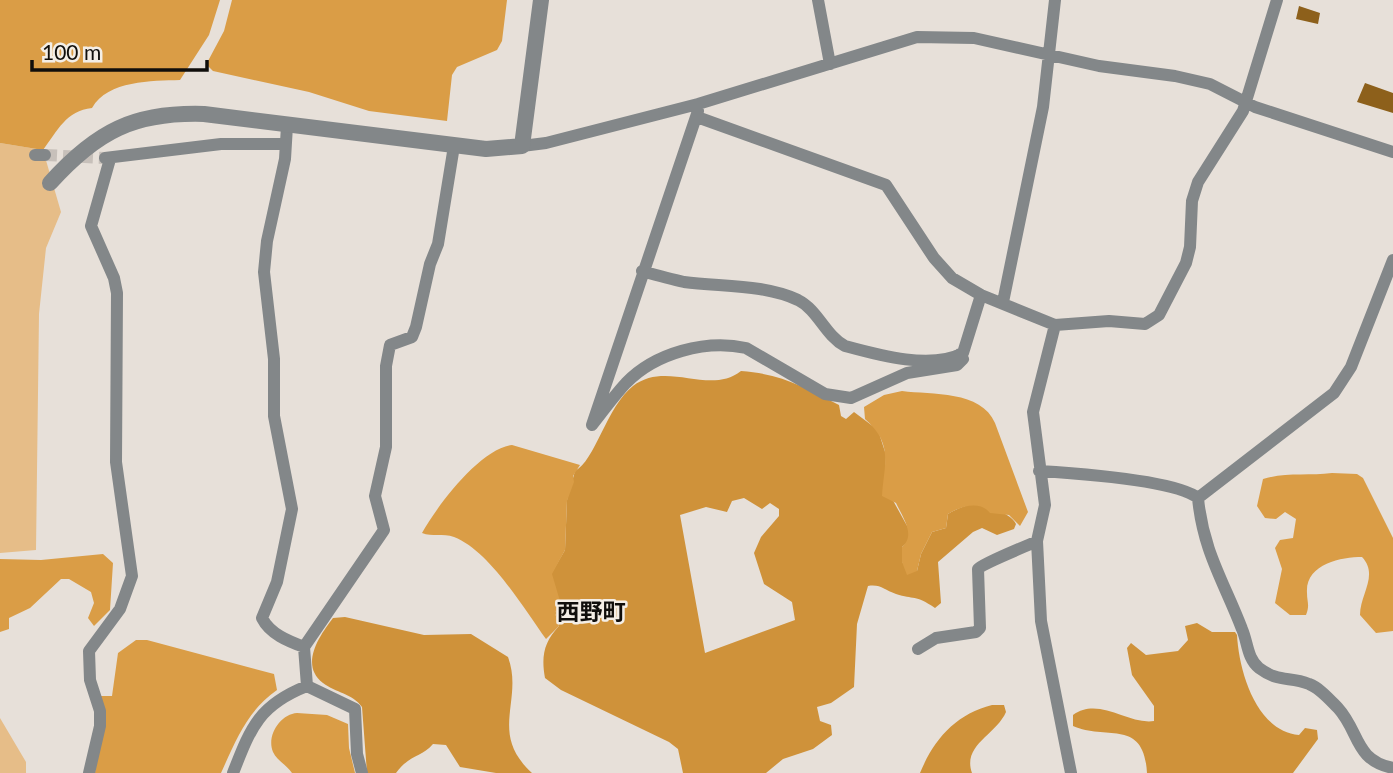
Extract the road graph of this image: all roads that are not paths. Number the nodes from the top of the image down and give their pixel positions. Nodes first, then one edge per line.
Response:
1 (541, 0) edge
2 (818, 0) edge
3 (1055, 0) edge
4 (1277, 0) edge
5 (1048, 56) junction
6 (830, 64) junction
7 (1245, 102) junction
8 (698, 104) junction
9 (697, 117) junction
10 (287, 126) junction
11 (285, 144) junction
12 (454, 146) junction
13 (522, 146) junction
14 (1393, 152) edge
15 (50, 183) dead end
16 (1393, 260) edge
17 (642, 271) junction
18 (981, 295) junction
19 (1003, 302) junction
20 (1055, 325) junction
21 (960, 354) junction
22 (1039, 471) junction
23 (1198, 498) junction
24 (1037, 541) junction
25 (304, 647) junction
26 (918, 649) dead end
27 (307, 686) junction
28 (1393, 768) edge
29 (89, 773) edge
30 (233, 773) edge
31 (362, 773) edge
32 (1071, 773) edge

1 - 13 street
2 - 6 street
3 - 5 street
4 - 7 street
5 - 6 street
5 - 7 street
5 - 19 street
6 - 8 street
7 - 14 street
7 - 20 street
8 - 9 street
8 - 13 street
9 - 17 street
9 - 18 street
10 - 11 street
10 - 12 street
10 - 15 street
11 - 25 street
11 - 29 street
12 - 13 street
12 - 25 street
16 - 23 street
17 - 21 street
17 - 21 street
18 - 19 street
18 - 21 street
19 - 20 street
20 - 22 street
22 - 23 street
22 - 24 street
23 - 28 street
24 - 26 street
24 - 32 street
25 - 27 street
27 - 30 street
27 - 31 street

